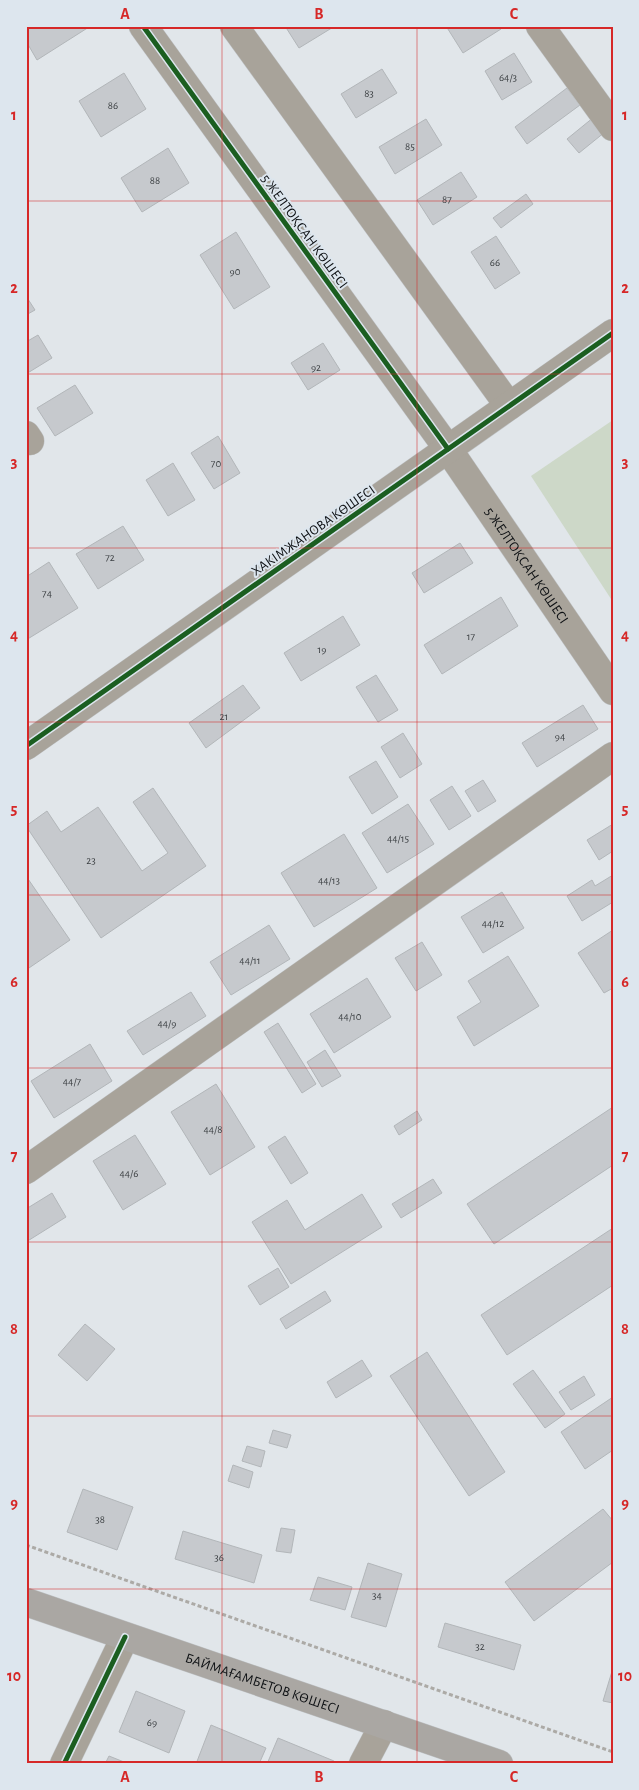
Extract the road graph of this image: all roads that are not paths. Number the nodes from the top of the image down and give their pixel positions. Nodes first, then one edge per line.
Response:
1 (143, 26) edge
2 (234, 26) edge
3 (540, 26) edge
4 (611, 121) edge
5 (613, 333) edge
6 (509, 406) junction
7 (448, 449) junction
8 (613, 691) edge
9 (26, 746) edge
10 (613, 756) edge
11 (26, 1170) edge
12 (26, 1602) edge
13 (125, 1637) junction
14 (384, 1724) junction
15 (64, 1764) edge
16 (363, 1764) edge
17 (499, 1764) edge

1 - 7 street, 5 ЖЕЛТОҚСАН КӨШЕСІ
2 - 6 street
3 - 4 street
5 - 6 street, ХАКІМЖАНОВА КӨШЕСІ
6 - 7 street, ХАКІМЖАНОВА КӨШЕСІ
7 - 8 street, 5 ЖЕЛТОҚСАН КӨШЕСІ
7 - 9 street, ХАКІМЖАНОВА КӨШЕСІ
10 - 11 street
12 - 13 main road, БАЙМАҒАМБЕТОВ КӨШЕСІ
13 - 14 main road, БАЙМАҒАМБЕТОВ КӨШЕСІ
13 - 15 street
14 - 16 street
14 - 17 main road, БАЙМАҒАМБЕТОВ КӨШЕСІ

